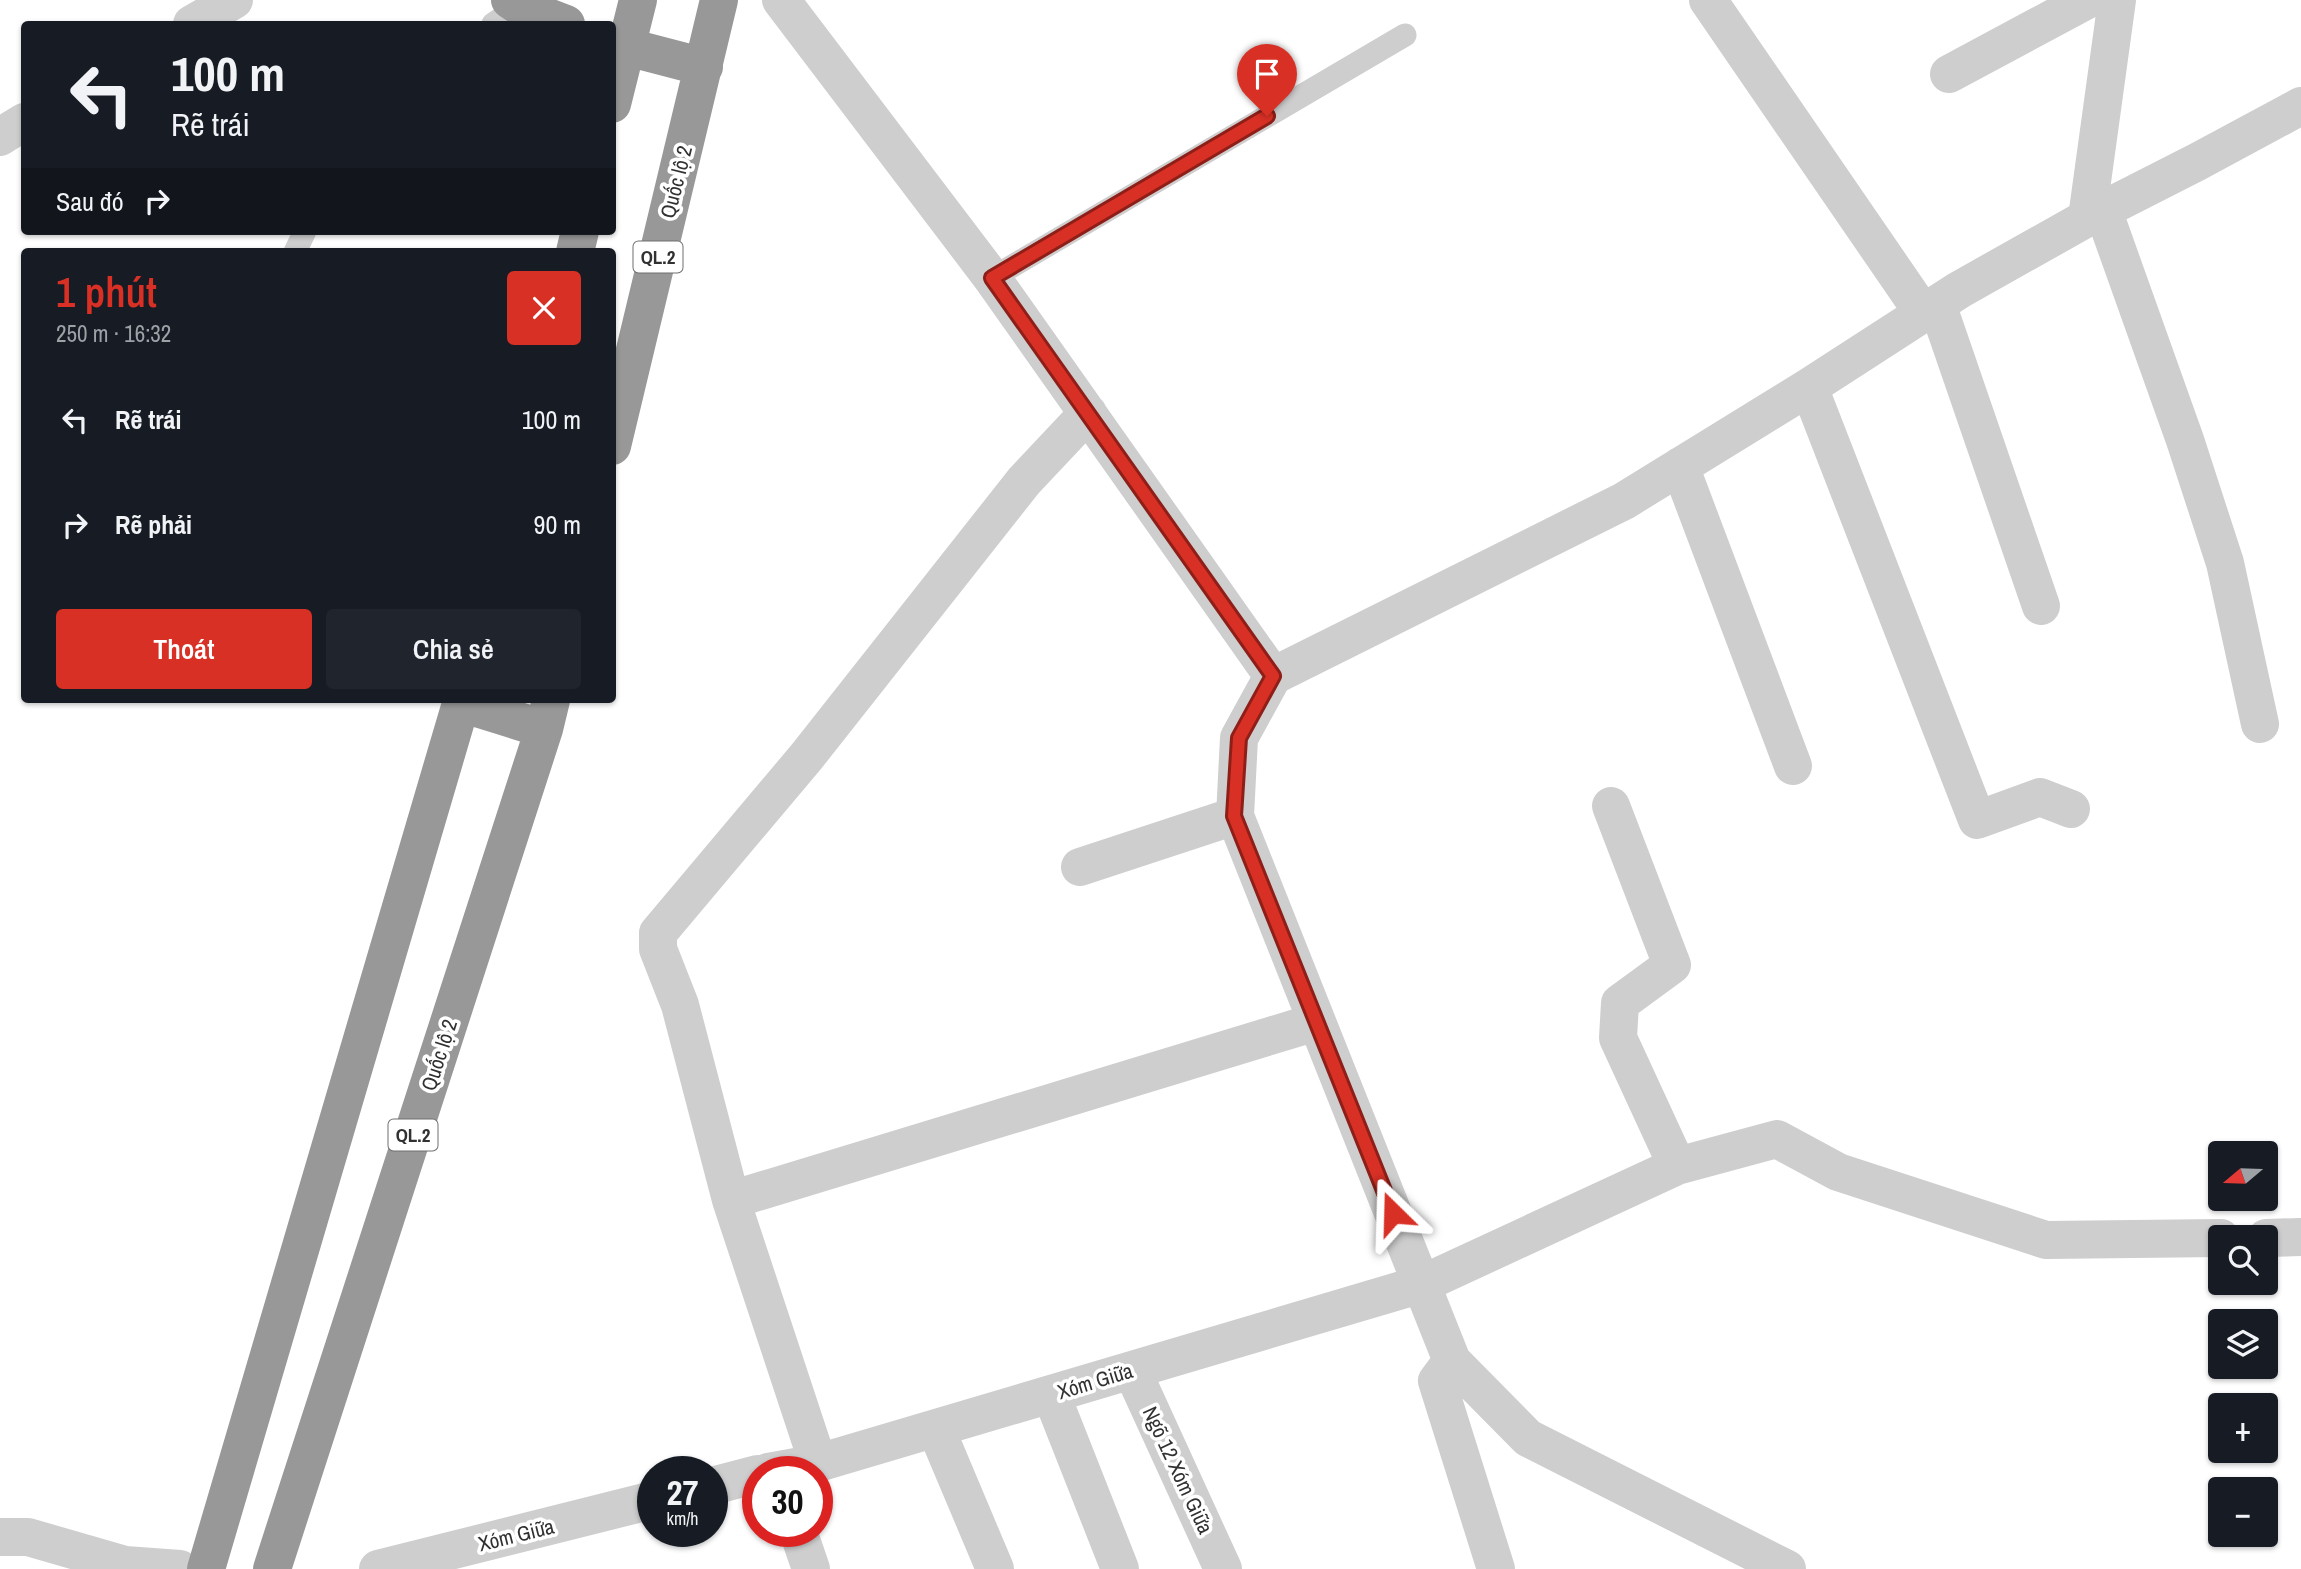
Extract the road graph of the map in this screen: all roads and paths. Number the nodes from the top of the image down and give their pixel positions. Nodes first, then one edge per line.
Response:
1 (234, 0) edge
2 (638, 0) edge
3 (719, 0) edge
4 (780, 0) edge
5 (1708, 0) edge
6 (2087, 0) edge
7 (2117, 0) edge
8 (507, 10) edge
9 (197, 21) edge
10 (553, 21) edge
11 (1405, 35) dead end
12 (620, 46) edge
13 (704, 67) junction
14 (1949, 74) dead end
15 (616, 75) edge
16 (2301, 106) edge
17 (21, 124) edge
18 (0, 136) edge
19 (2095, 214) junction
20 (992, 278) junction
21 (1930, 309) junction
22 (1810, 387) junction
23 (1088, 413) junction
24 (616, 430) edge
25 (1680, 466) junction
26 (2041, 606) dead end
27 (1273, 676) junction
28 (461, 703) edge
29 (474, 703) edge
30 (548, 715) edge
31 (2260, 724) dead end
32 (1793, 766) dead end
33 (1611, 806) dead end
34 (2071, 809) dead end
35 (1234, 816) junction
36 (1080, 867) dead end
37 (1317, 1022) junction
38 (1677, 1166) junction
39 (731, 1200) junction
40 (2301, 1237) edge
41 (2208, 1238) edge
42 (2278, 1238) edge
43 (1422, 1284) junction
44 (1452, 1361) junction
45 (1132, 1370) junction
46 (1051, 1394) junction
47 (936, 1429) junction
48 (816, 1456) edge
49 (833, 1459) edge
50 (637, 1504) edge
51 (0, 1537) edge
52 (804, 1547) edge
53 (180, 1569) edge
54 (206, 1569) edge
55 (272, 1569) edge
56 (378, 1569) edge
57 (811, 1569) edge
58 (995, 1569) edge
59 (1121, 1569) edge
60 (1223, 1569) edge
61 (1496, 1569) edge
62 (1787, 1569) edge

1 - 9 street
2 - 12 highway
3 - 13 highway, Quốc lộ 2 / QL.2
4 - 20 street
5 - 21 street
6 - 14 street
7 - 19 street
8 - 10 highway
11 - 20 lane
12 - 13 highway
12 - 15 highway
13 - 24 highway, Quốc lộ 2 / QL.2
16 - 19 street
17 - 18 street
19 - 21 street
19 - 31 street
20 - 23 street
21 - 22 street
21 - 26 street
22 - 25 street
22 - 34 street
23 - 27 street
23 - 39 street
25 - 27 street
25 - 32 street
27 - 35 street
28 - 54 highway
29 - 30 highway
30 - 55 highway, Quốc lộ 2 / QL.2
33 - 38 street
35 - 36 street
35 - 37 street
37 - 39 street
37 - 43 street
38 - 41 street, Xóm Giữa
38 - 43 street, Xóm Giữa
39 - 48 street
40 - 42 street
43 - 44 street
43 - 45 street, Xóm Giữa
44 - 61 street
44 - 62 street
45 - 46 street, Xóm Giữa
45 - 60 street, Ngõ 12 Xóm Giữa
46 - 47 street, Xóm Giữa
46 - 59 street
47 - 49 street, Xóm Giữa
47 - 58 street
50 - 56 street, Xóm Giữa
51 - 53 street
52 - 57 street

